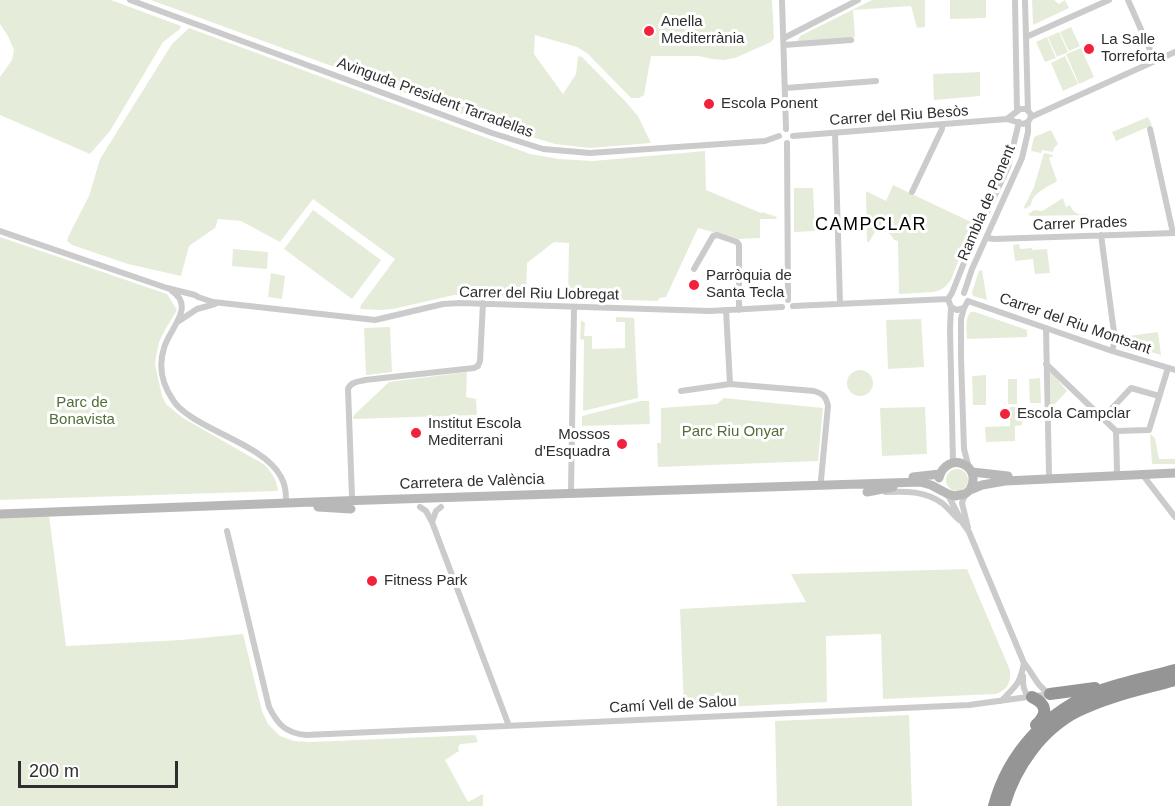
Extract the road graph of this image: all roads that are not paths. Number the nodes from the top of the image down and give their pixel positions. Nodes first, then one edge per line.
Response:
1 (130, 0) edge
2 (782, 0) edge
3 (858, 0) edge
4 (1015, 0) edge
5 (1025, 0) edge
6 (1109, 0) edge
7 (1128, 0) edge
8 (1026, 37) junction
9 (851, 40) dead end
10 (784, 41) junction
11 (1175, 52) edge
12 (1155, 61) junction
13 (876, 81) dead end
14 (786, 88) junction
15 (1016, 112) junction
16 (1029, 116) junction
17 (1007, 119) junction
18 (1018, 122) junction
19 (942, 125) junction
20 (786, 129) junction
21 (1150, 129) dead end
22 (835, 133) junction
23 (779, 136) junction
24 (793, 136) junction
25 (787, 142) junction
26 (912, 192) dead end
27 (0, 231) edge
28 (1174, 233) edge
29 (1101, 235) junction
30 (987, 238) junction
31 (694, 269) dead end
32 (167, 288) junction
33 (952, 292) junction
34 (964, 293) junction
35 (190, 294) junction
36 (198, 297) junction
37 (948, 299) junction
38 (788, 300) junction
39 (968, 301) junction
40 (226, 303) junction
41 (483, 303) junction
42 (182, 304) junction
43 (840, 304) junction
44 (574, 306) junction
45 (793, 306) junction
46 (782, 307) junction
47 (951, 307) junction
48 (964, 308) junction
49 (726, 310) junction
50 (739, 310) junction
51 (195, 311) junction
52 (178, 321) junction
53 (1046, 328) junction
54 (1112, 351) junction
55 (1046, 364) junction
56 (1172, 369) edge
57 (730, 384) junction
58 (681, 391) dead end
59 (1160, 396) junction
60 (1102, 419) junction
61 (1116, 432) junction
62 (953, 462) junction
63 (971, 470) junction
64 (1117, 471) junction
65 (1175, 471) edge
66 (940, 474) junction
67 (1049, 474) junction
68 (1142, 474) junction
69 (821, 480) junction
70 (903, 483) junction
71 (572, 490) junction
72 (867, 492) joint
73 (968, 492) junction
74 (946, 493) junction
75 (352, 497) junction
76 (286, 499) junction
77 (267, 504) junction
78 (420, 507) dead end
79 (441, 507) dead end
80 (351, 509) dead end
81 (0, 510) edge
82 (0, 514) edge
83 (1175, 517) edge
84 (432, 522) junction
85 (962, 522) junction
86 (227, 531) dead end
87 (969, 532) junction
88 (1024, 663) junction
89 (1175, 670) edge
90 (1023, 673) junction
91 (1036, 680) junction
92 (1175, 680) edge
93 (1126, 683) junction
94 (1050, 694) junction
95 (1031, 697) junction
96 (1000, 701) junction
97 (509, 726) junction
98 (1023, 746) junction
99 (994, 806) edge
100 (1004, 806) edge

1 - 23 street, Avinguda President Tarradellas
2 - 10 street
3 - 10 street
4 - 15 street
5 - 8 street, Rambla de Ponent
6 - 8 street
7 - 12 street
8 - 16 street, Rambla de Ponent
9 - 10 street
10 - 14 street
11 - 12 street
12 - 16 street
13 - 14 street
14 - 20 street
15 - 16 street
15 - 17 street, Carrer del Riu Besòs
15 - 18 street
16 - 18 street
16 - 30 street, Rambla de Ponent
17 - 18 street, Carrer del Riu Besòs
17 - 19 street, Carrer del Riu Besòs
18 - 33 street, Rambla de Ponent
19 - 22 street, Carrer del Riu Besòs
19 - 26 street
20 - 23 street
20 - 24 street
21 - 28 street
22 - 24 street, Carrer del Riu Besòs
22 - 43 street
23 - 25 street
24 - 25 street
25 - 38 street
27 - 32 street
28 - 29 street, Carrer Prades
29 - 30 street, Carrer Prades
29 - 54 street
30 - 34 street, Rambla de Ponent
31 - 50 street
32 - 35 street
32 - 42 street
33 - 34 street
33 - 37 street
34 - 39 street
35 - 36 street
35 - 42 street
36 - 40 street, Carrer del Riu Llobregat
36 - 51 street
37 - 43 street
37 - 47 street
38 - 45 street
38 - 46 street
39 - 48 street
39 - 53 street, Carrer del Riu Montsant
40 - 41 street, Carrer del Riu Llobregat
40 - 51 street, Carrer del Riu Llobregat
41 - 44 street, Carrer del Riu Llobregat
41 - 75 street
42 - 51 street
42 - 52 street
43 - 45 street
44 - 49 street, Carrer del Riu Llobregat
44 - 71 street
45 - 46 street
46 - 50 street, Carrer del Riu Llobregat
47 - 48 street
47 - 62 street
48 - 63 street
49 - 50 street, Carrer del Riu Llobregat
49 - 57 street
51 - 52 street, Carrer del Riu Llobregat
52 - 76 street
53 - 54 street, Carrer del Riu Montsant
53 - 55 street
54 - 56 street, Carrer del Riu Montsant
55 - 60 street
55 - 67 street
56 - 59 street
57 - 58 street
57 - 69 street
59 - 60 street
59 - 61 street
60 - 61 street
61 - 64 street
62 - 63 main road
62 - 66 main road
63 - 67 main road
63 - 73 main road
64 - 65 main road
64 - 67 main road
65 - 68 main road
66 - 69 main road, Carretera de València
66 - 74 main road
68 - 73 main road
68 - 83 street
69 - 71 main road, Carretera de València
70 - 72 main road
70 - 74 main road, Carretera de València
70 - 77 main road, Carretera de València
71 - 75 main road, Carretera de València
72 - 85 street
73 - 74 main road
73 - 87 street
74 - 85 street
75 - 76 main road, Carretera de València
76 - 81 main road, Carretera de València
77 - 80 main road
77 - 82 main road, Carretera de València
78 - 84 street
79 - 84 street
84 - 97 street
85 - 87 street
86 - 97 street, Camí Vell de Salou
87 - 88 street
88 - 90 street
88 - 91 street
89 - 93 highway
90 - 95 street
90 - 96 street
91 - 94 street
91 - 95 street
92 - 100 highway
93 - 94 highway
93 - 98 highway
94 - 95 street, Camí Vell de Salou
95 - 96 street, Camí Vell de Salou
95 - 98 highway
96 - 97 street, Camí Vell de Salou
98 - 99 highway

